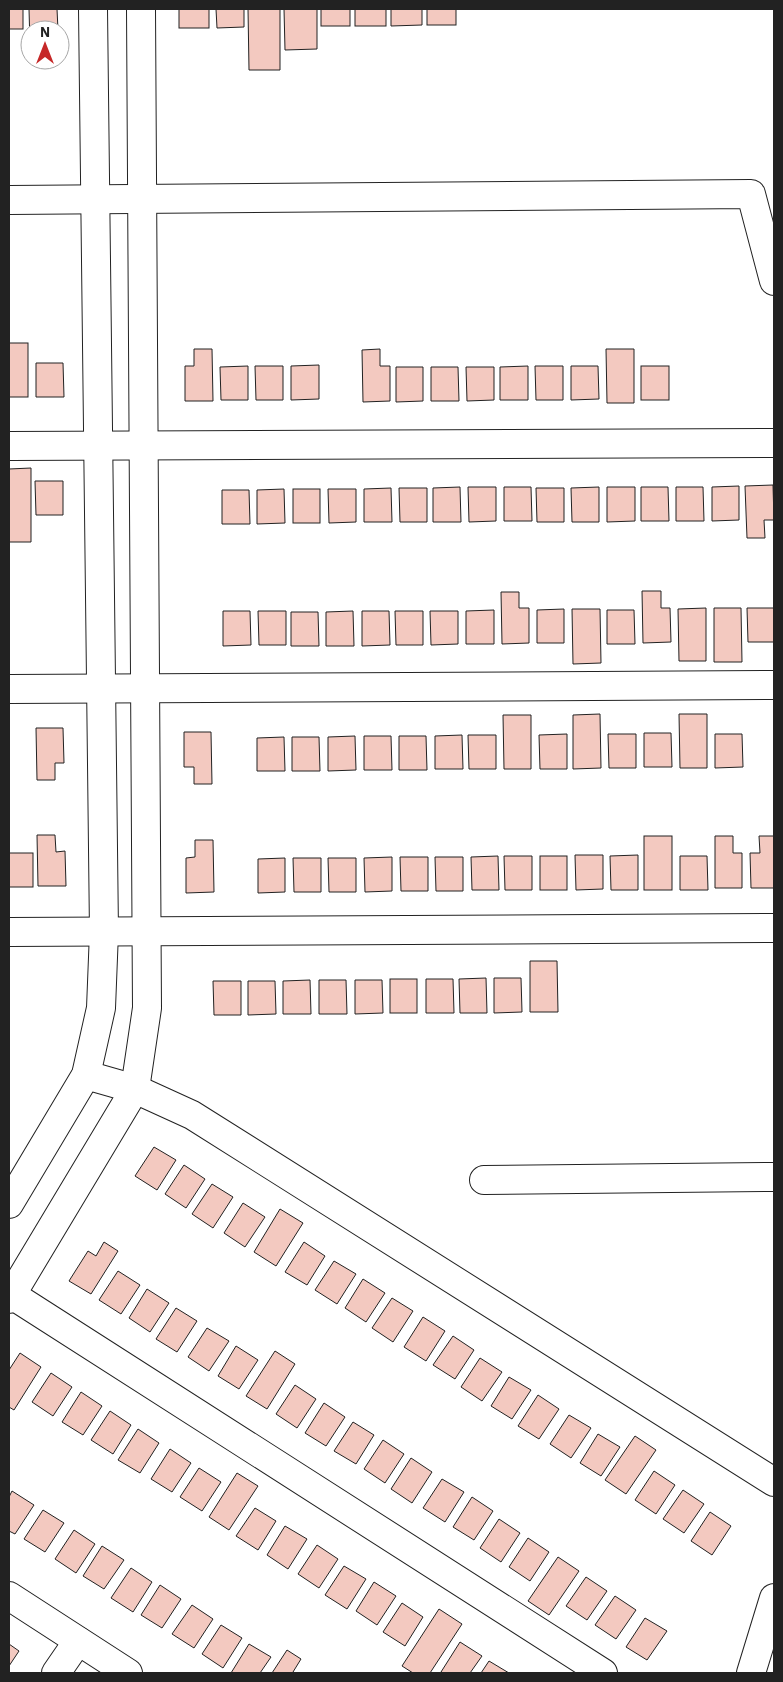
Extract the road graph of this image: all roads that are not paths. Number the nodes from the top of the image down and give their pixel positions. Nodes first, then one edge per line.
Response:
1 (94, 9) edge
2 (140, 9) edge
3 (142, 198) junction
4 (95, 199) junction
5 (9, 200) edge
6 (774, 281) edge
7 (774, 443) edge
8 (9, 446) edge
9 (98, 446) junction
10 (144, 446) junction
11 (774, 685) edge
12 (101, 688) junction
13 (145, 688) junction
14 (9, 689) edge
15 (774, 928) edge
16 (147, 931) junction
17 (9, 932) edge
18 (104, 932) junction
19 (86, 1075) junction
20 (134, 1089) junction
21 (774, 1177) edge
22 (484, 1180) dead end
23 (9, 1204) edge
24 (10, 1296) edge
25 (774, 1482) edge
26 (9, 1596) edge
27 (774, 1598) edge
28 (78, 1641) junction
29 (760, 1668) edge
30 (56, 1673) edge
31 (128, 1673) edge
32 (603, 1673) edge

1 - 4 street
2 - 3 street
3 - 4 street
3 - 6 street
3 - 10 street
4 - 5 street
4 - 9 street
7 - 10 street
8 - 9 street
9 - 10 street
9 - 12 street
10 - 13 street
11 - 13 street
12 - 13 street
12 - 14 street
12 - 18 street
13 - 16 street
15 - 16 street
16 - 18 street
16 - 20 street
17 - 18 street
18 - 19 street
19 - 20 street
19 - 23 street
20 - 24 street
20 - 25 street
21 - 22 street
24 - 32 street
26 - 28 street
27 - 29 street
28 - 30 street
28 - 31 street

